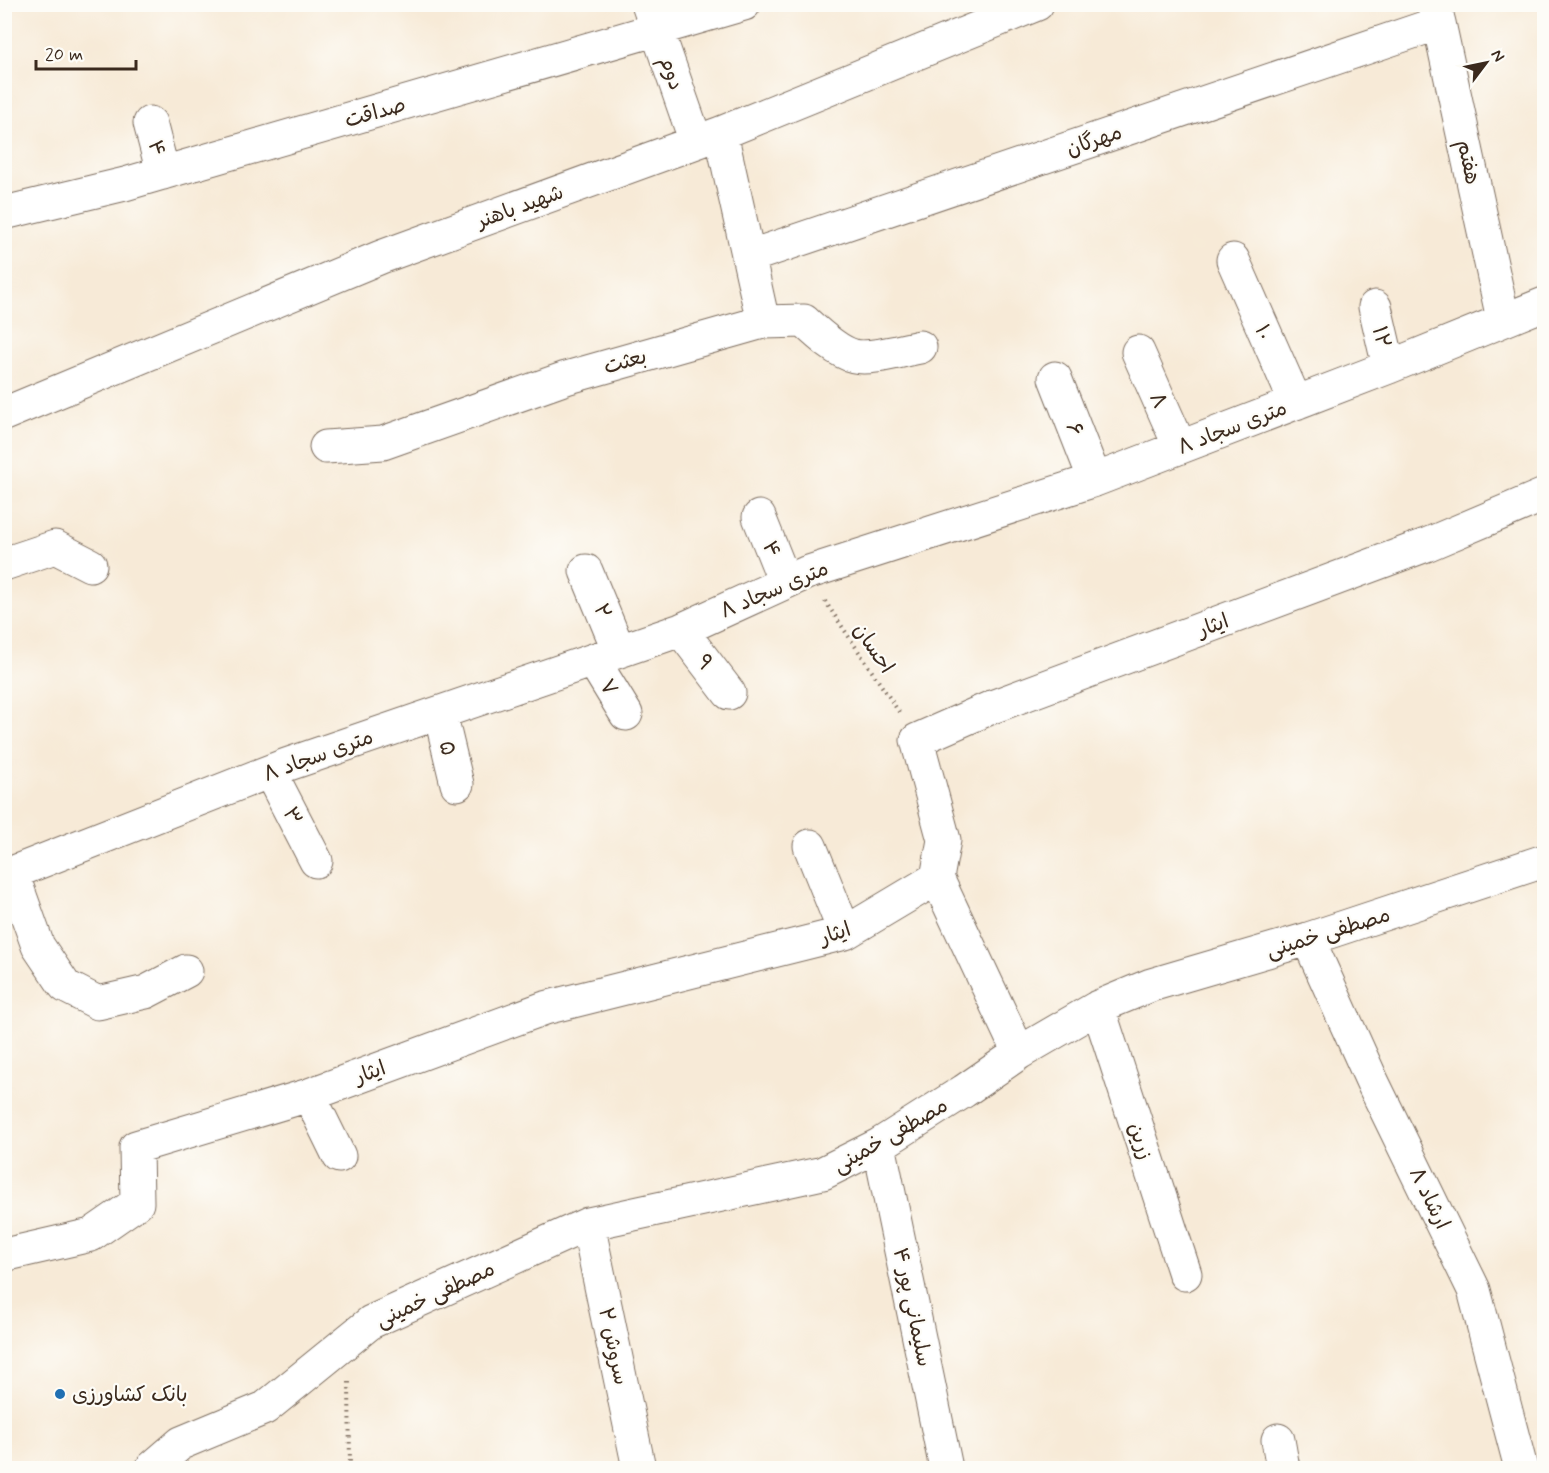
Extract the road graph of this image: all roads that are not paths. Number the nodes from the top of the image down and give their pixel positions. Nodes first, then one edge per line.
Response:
1 (744, 4) edge
2 (1037, 4) edge
3 (1437, 14) edge
4 (652, 17) edge
5 (150, 123) dead end
6 (708, 138) junction
7 (163, 173) junction
8 (4, 213) edge
9 (748, 257) junction
10 (1233, 260) dead end
11 (1545, 304) edge
12 (1375, 307) dead end
13 (1503, 319) junction
14 (763, 322) junction
15 (920, 347) dead end
16 (1137, 352) dead end
17 (1389, 368) junction
18 (1055, 378) dead end
19 (1296, 403) junction
20 (4, 414) edge
21 (326, 447) dead end
22 (1180, 447) junction
23 (1095, 480) junction
24 (1545, 495) edge
25 (759, 517) dead end
26 (4, 564) edge
27 (90, 565) dead end
28 (586, 572) dead end
29 (795, 578) junction
30 (681, 630) junction
31 (606, 656) junction
32 (729, 693) dead end
33 (440, 712) junction
34 (626, 714) dead end
35 (270, 772) junction
36 (456, 784) dead end
37 (810, 846) dead end
38 (316, 861) dead end
39 (1545, 861) edge
40 (8, 874) edge
41 (938, 878) junction
42 (845, 933) junction
43 (1308, 939) junction
44 (186, 970) dead end
45 (1098, 1007) junction
46 (1019, 1053) junction
47 (309, 1095) junction
48 (879, 1145) junction
49 (339, 1156) dead end
50 (588, 1224) junction
51 (4, 1255) edge
52 (1185, 1274) dead end
53 (152, 1468) edge
54 (639, 1468) edge
55 (946, 1468) edge
56 (1521, 1468) edge

1 - 4 street, صداقت
2 - 6 street, شهید باهنر
3 - 9 street, مهرگان
3 - 13 street, هفتم
4 - 6 street, دوم
4 - 7 street, صداقت
5 - 7 street, ۴
6 - 9 street
6 - 20 street, شهید باهنر
7 - 8 street, صداقت
9 - 14 street
10 - 19 street, ۱۰
11 - 13 street, ۸ متری سجاد
12 - 17 street, ۱۲
13 - 17 street, ۸ متری سجاد
14 - 15 street, بعثت
14 - 21 street, بعثت
16 - 22 street, ۸
17 - 19 street, ۸ متری سجاد
18 - 23 street, ۶
19 - 22 street, ۸ متری سجاد
22 - 23 street, ۸ متری سجاد
23 - 29 street, ۸ متری سجاد
24 - 41 street, ایثار
25 - 29 street, ۴
26 - 27 street
28 - 31 street, ۲
29 - 30 street, ۸ متری سجاد
30 - 31 street, ۸ متری سجاد
30 - 32 street, ۹
31 - 33 street, ۸ متری سجاد
31 - 34 street, ۷
33 - 35 street, ۸ متری سجاد
33 - 36 street, ۵
35 - 38 street, ۳
35 - 40 street, ۸ متری سجاد
37 - 42 street
39 - 43 street, مصطفی خمینی
40 - 44 street
41 - 42 street, ایثار
41 - 46 street
42 - 47 street, ایثار
43 - 45 street, مصطفی خمینی
43 - 56 street, ارشاد ۸
45 - 46 street, مصطفی خمینی
45 - 52 street, زرین
46 - 48 street, مصطفی خمینی
47 - 49 street
47 - 51 street, ایثار
48 - 50 street, مصطفی خمینی
48 - 55 street, سلیمانی پور ۴
50 - 53 street, مصطفی خمینی
50 - 54 street, سروش ۲

